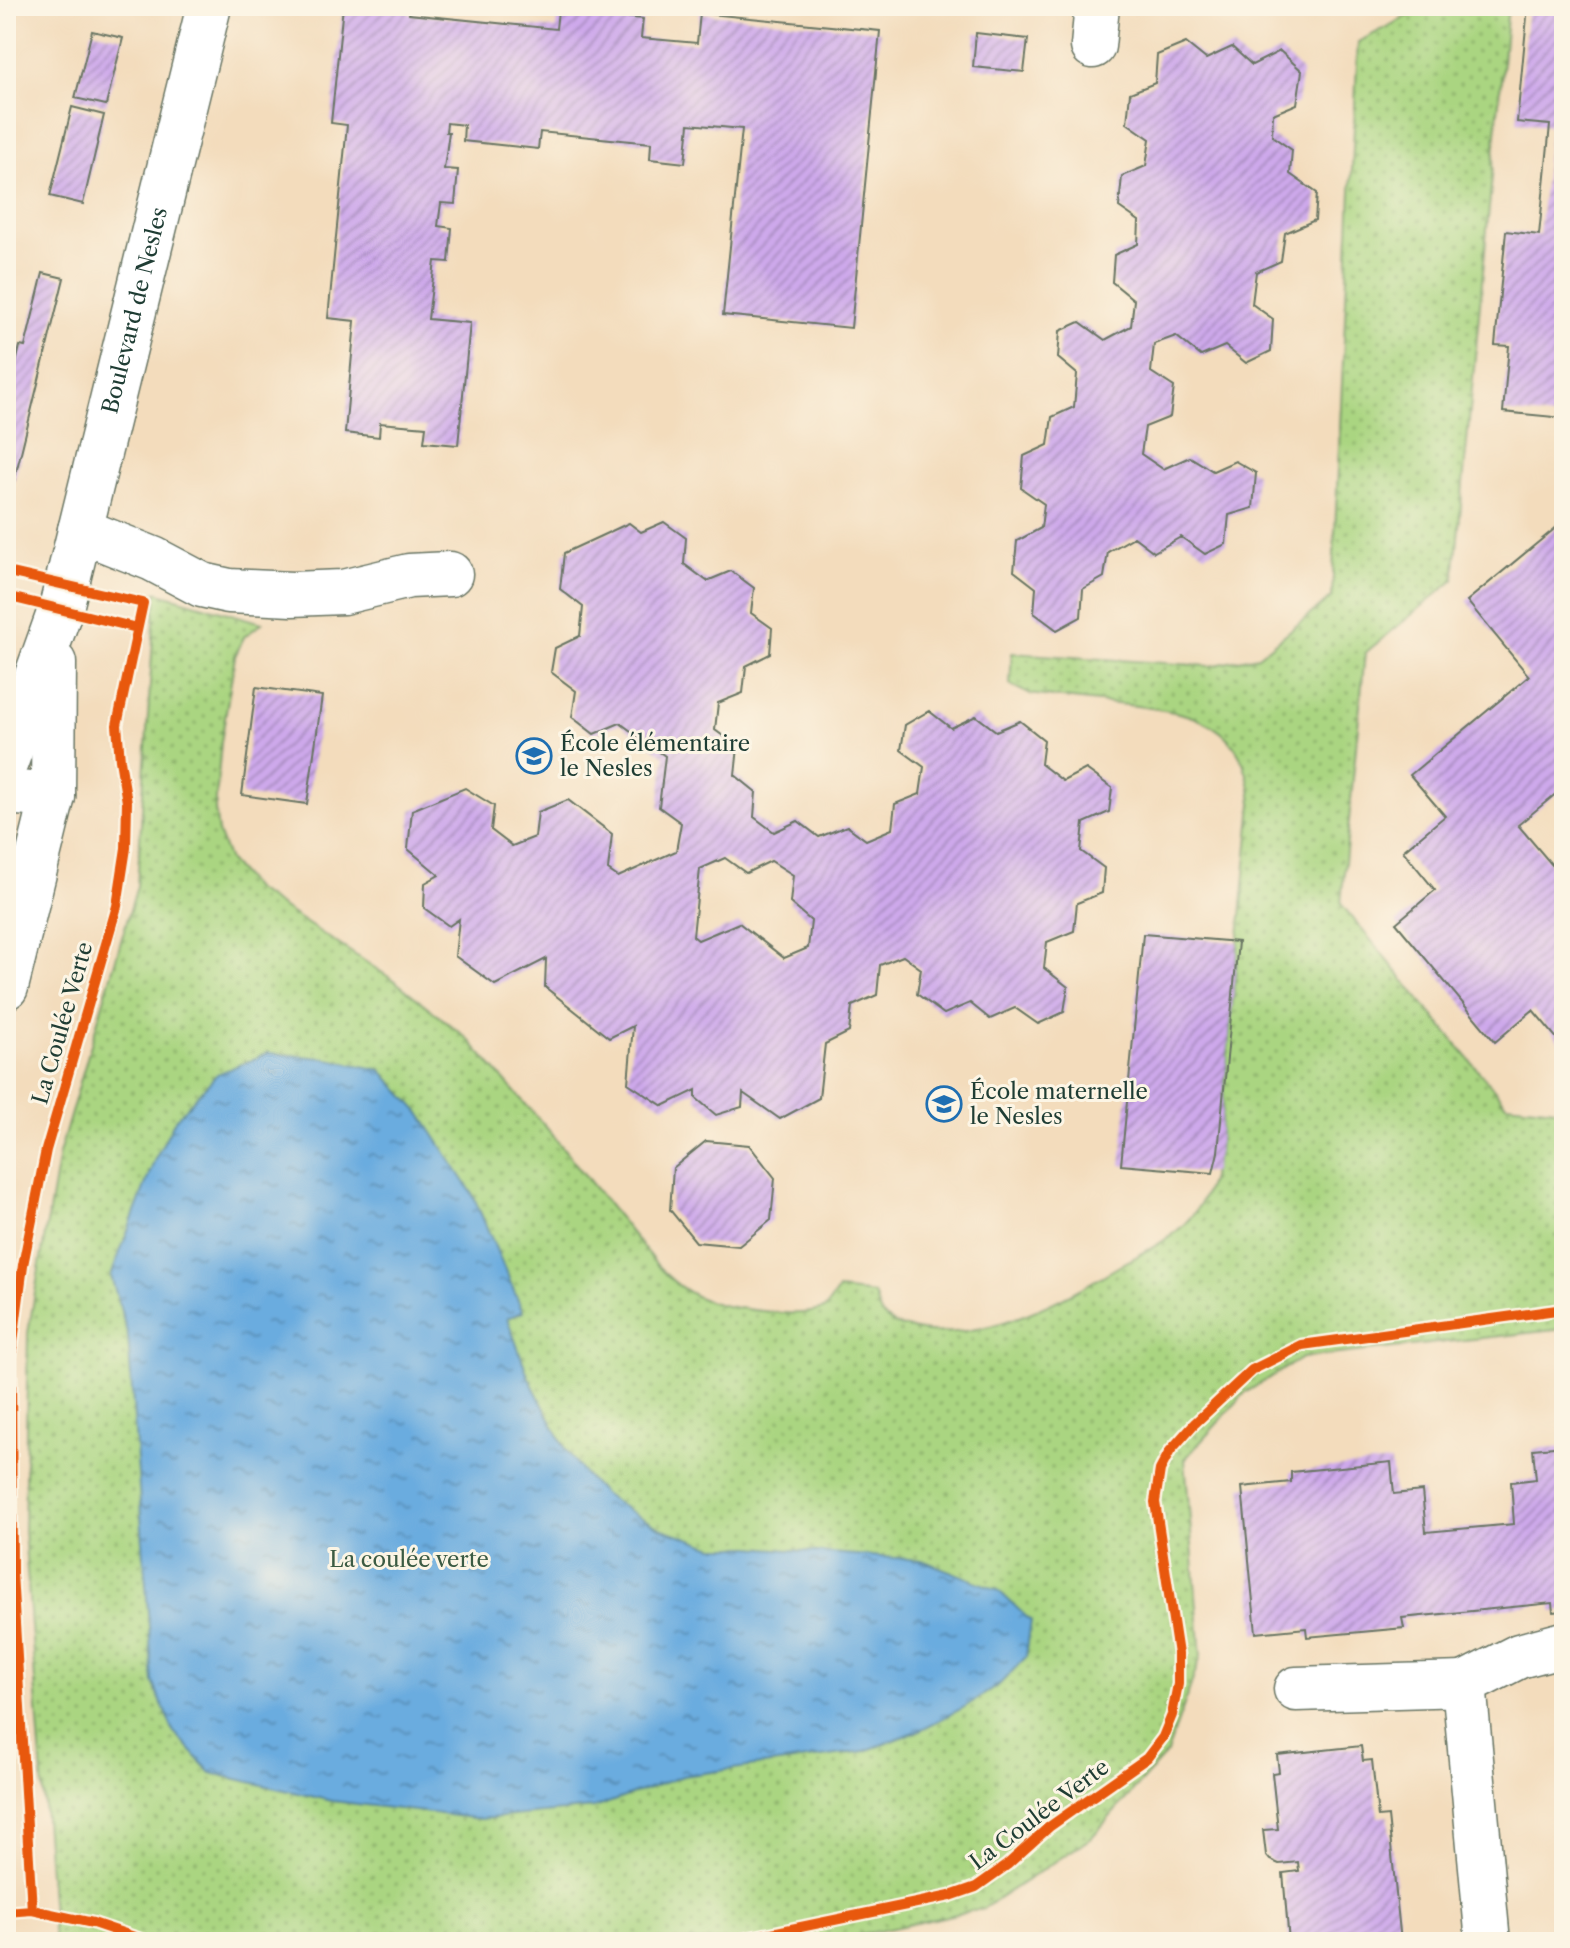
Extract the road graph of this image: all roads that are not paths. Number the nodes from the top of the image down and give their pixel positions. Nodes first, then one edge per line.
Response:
1 (209, 6) edge
2 (80, 530) junction
3 (450, 574) dead end
4 (59, 613) junction
5 (6, 762) edge
6 (6, 792) edge
7 (53, 796) junction
8 (6, 987) edge
9 (1564, 1644) edge
10 (1464, 1684) junction
11 (1296, 1689) dead end
12 (1488, 1942) edge

1 - 2 street, Boulevard de Nesles
2 - 3 street
2 - 4 street, Boulevard de Nesles
4 - 5 street, Boulevard de Nesles
4 - 7 street, Boulevard de Nesles
6 - 7 street
7 - 8 street, Boulevard de Nesles
9 - 10 street
10 - 11 street
10 - 12 street

